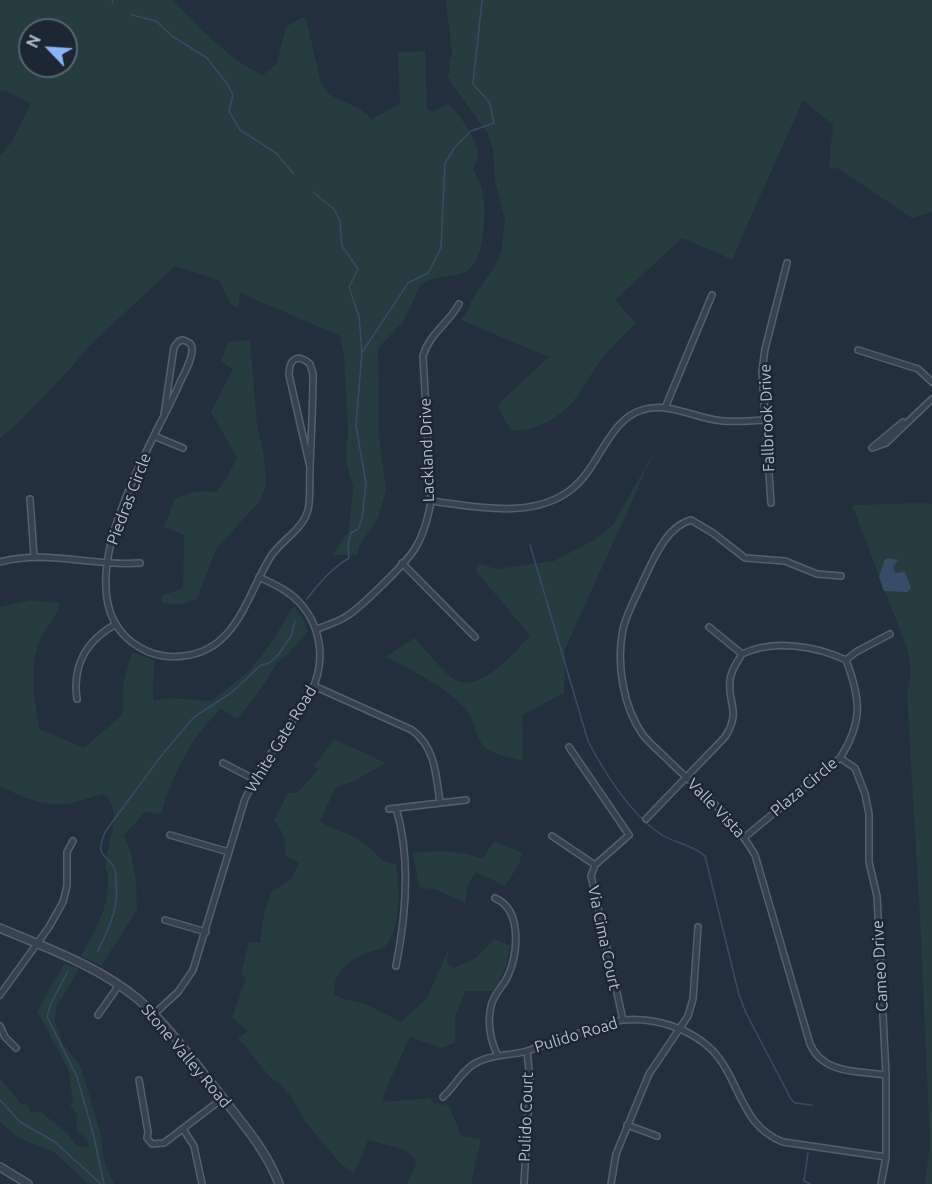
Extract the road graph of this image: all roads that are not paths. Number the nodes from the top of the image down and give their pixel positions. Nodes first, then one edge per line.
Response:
1 (787, 263) dead end
2 (712, 295) dead end
3 (459, 304) dead end
4 (858, 350) dead end
5 (932, 382) edge
6 (932, 398) edge
7 (665, 408) junction
8 (164, 415) junction
9 (765, 420) junction
10 (153, 436) junction
11 (183, 448) dead end
12 (872, 448) dead end
13 (310, 467) junction
14 (30, 499) dead end
15 (431, 501) junction
16 (771, 503) dead end
17 (34, 556) junction
18 (0, 562) edge
19 (140, 563) dead end
20 (107, 564) junction
21 (402, 564) junction
22 (840, 576) dead end
23 (260, 577) junction
24 (116, 624) junction
25 (709, 627) dead end
26 (316, 629) junction
27 (890, 634) dead end
28 (476, 637) dead end
29 (742, 654) junction
30 (846, 660) junction
31 (314, 686) junction
32 (77, 699) dead end
33 (570, 747) dead end
34 (840, 758) junction
35 (223, 763) dead end
36 (687, 778) junction
37 (254, 779) junction
38 (466, 800) dead end
39 (440, 803) junction
40 (396, 808) junction
41 (389, 809) dead end
42 (646, 819) dead end
43 (170, 835) dead end
44 (552, 836) dead end
45 (745, 837) junction
46 (73, 840) dead end
47 (229, 852) junction
48 (595, 865) junction
49 (495, 898) dead end
50 (165, 920) dead end
51 (698, 927) dead end
52 (0, 928) edge
53 (206, 932) junction
54 (37, 943) junction
55 (396, 966) dead end
56 (119, 986) junction
57 (0, 995) edge
58 (154, 1014) junction
59 (98, 1015) dead end
60 (623, 1020) junction
61 (0, 1026) edge
62 (681, 1029) junction
63 (16, 1048) dead end
64 (527, 1051) junction
65 (498, 1056) junction
66 (886, 1075) junction
67 (139, 1080) dead end
68 (443, 1097) dead end
69 (223, 1098) junction
70 (627, 1125) junction
71 (183, 1129) junction
72 (657, 1136) dead end
73 (886, 1157) junction
74 (0, 1167) edge
75 (28, 1184) edge
76 (202, 1184) edge
77 (279, 1184) edge
78 (524, 1184) edge
79 (611, 1184) edge
80 (881, 1184) edge

1 - 9 street, Fallbrook Drive
2 - 7 street
3 - 15 street, Lackland Drive
4 - 5 street
6 - 12 street
7 - 9 street
7 - 15 street
8 - 8 street, Piedras Circle
8 - 10 street, Piedras Circle
9 - 16 street, Fallbrook Drive
10 - 11 street
10 - 20 street, Piedras Circle
13 - 13 street, Piedras Circle
13 - 23 street, Piedras Circle
14 - 17 street
15 - 21 street, Lackland Drive
17 - 18 street
17 - 20 street
19 - 20 street
20 - 24 street, Piedras Circle
21 - 26 street, Lackland Drive
21 - 28 street
22 - 36 street, Valle Vista
23 - 24 street, Piedras Circle
23 - 26 street, White Gate Road
24 - 32 street
25 - 29 street
26 - 31 street, White Gate Road
27 - 30 street
29 - 30 street
29 - 36 street
30 - 34 street, Plaza Circle
31 - 37 street, White Gate Road
31 - 39 street
33 - 48 street, Via Cima Court
34 - 45 street, Plaza Circle
34 - 66 street, Cameo Drive
35 - 37 street
36 - 42 street
36 - 45 street, Valle Vista
37 - 47 street, White Gate Road
38 - 39 street
39 - 40 street
40 - 41 street
40 - 55 street
43 - 47 street
44 - 48 street
45 - 66 street, Valle Vista
46 - 54 street
47 - 53 street, White Gate Road
48 - 60 street, Via Cima Court
49 - 65 street
50 - 53 street
51 - 62 street
52 - 54 street, Stone Valley Road
53 - 58 street, White Gate Road
54 - 56 street, Stone Valley Road
54 - 57 street
56 - 58 street, Stone Valley Road
56 - 59 street
58 - 69 street, Stone Valley Road
60 - 62 street, Pulido Road
60 - 64 street, Pulido Road
61 - 63 street
62 - 70 street
62 - 73 street, Pulido Road
64 - 65 street, Pulido Road
64 - 78 street, Pulido Court
65 - 68 street, Pulido Road
66 - 73 street, Cameo Drive
67 - 71 street
69 - 71 street
69 - 77 street, Stone Valley Road
70 - 72 street
70 - 79 street
71 - 76 street
73 - 80 street, Cameo Drive
74 - 75 street

